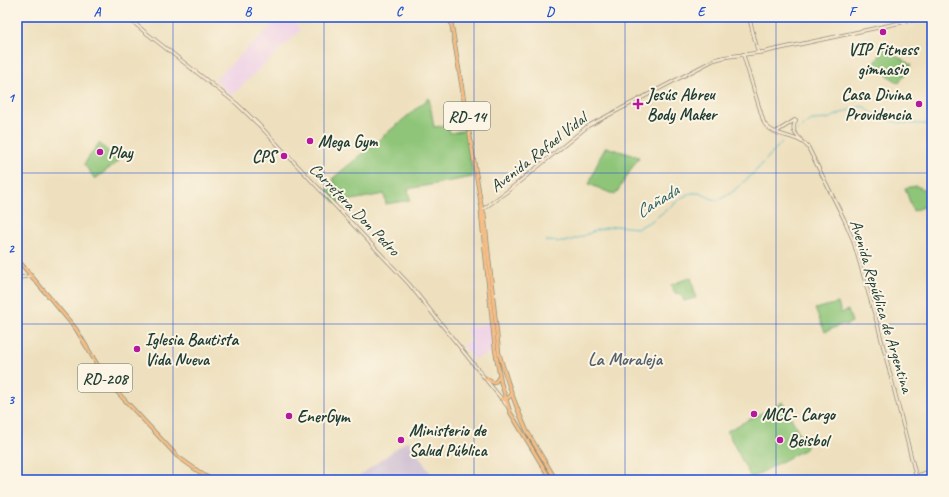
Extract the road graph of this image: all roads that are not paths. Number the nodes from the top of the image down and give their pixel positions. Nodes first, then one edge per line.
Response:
1 (127, 17) edge
2 (449, 17) edge
3 (452, 17) edge
4 (749, 17) edge
5 (927, 17) edge
6 (451, 22) junction
7 (758, 52) junction
8 (743, 54) junction
9 (776, 132) junction
10 (801, 141) junction
11 (482, 210) junction
12 (17, 258) edge
13 (30, 276) junction
14 (17, 278) edge
15 (496, 349) junction
16 (499, 377) junction
17 (485, 378) junction
18 (494, 382) junction
19 (501, 383) junction
20 (510, 386) junction
21 (512, 393) junction
22 (501, 399) junction
23 (506, 399) junction
24 (508, 408) junction
25 (932, 471) edge
26 (916, 476) junction
27 (213, 480) edge
28 (551, 480) edge
29 (556, 480) edge
30 (917, 480) edge

1 - 17 main road, Carretera Don Pedro
2 - 6 main road, RD-14
3 - 6 main road, RD-14
4 - 7 main road
5 - 7 main road, Avenida Rafael Vidal
6 - 11 main road, RD-14
7 - 8 main road, Avenida Rafael Vidal
8 - 9 main road
8 - 11 main road, Avenida Rafael Vidal
9 - 10 main road
9 - 10 main road, Avenida República de Argentina
10 - 26 main road, Avenida República de Argentina
11 - 15 main road, RD-14
12 - 13 main road, RD-208
13 - 14 main road
13 - 27 main road, RD-208
15 - 16 main road, RD-14
15 - 20 main road, RD-14
16 - 18 main road
16 - 19 main road, RD-14
17 - 18 main road
17 - 22 main road, Carretera Don Pedro
18 - 19 main road
19 - 20 main road
19 - 23 main road, RD-14
20 - 21 main road, RD-14
21 - 23 main road
21 - 29 main road, RD-14
22 - 23 main road
22 - 24 main road, Carretera Don Pedro
23 - 24 main road, RD-14
24 - 28 main road, RD-14
25 - 26 main road
26 - 30 main road, Avenida República de Argentina

